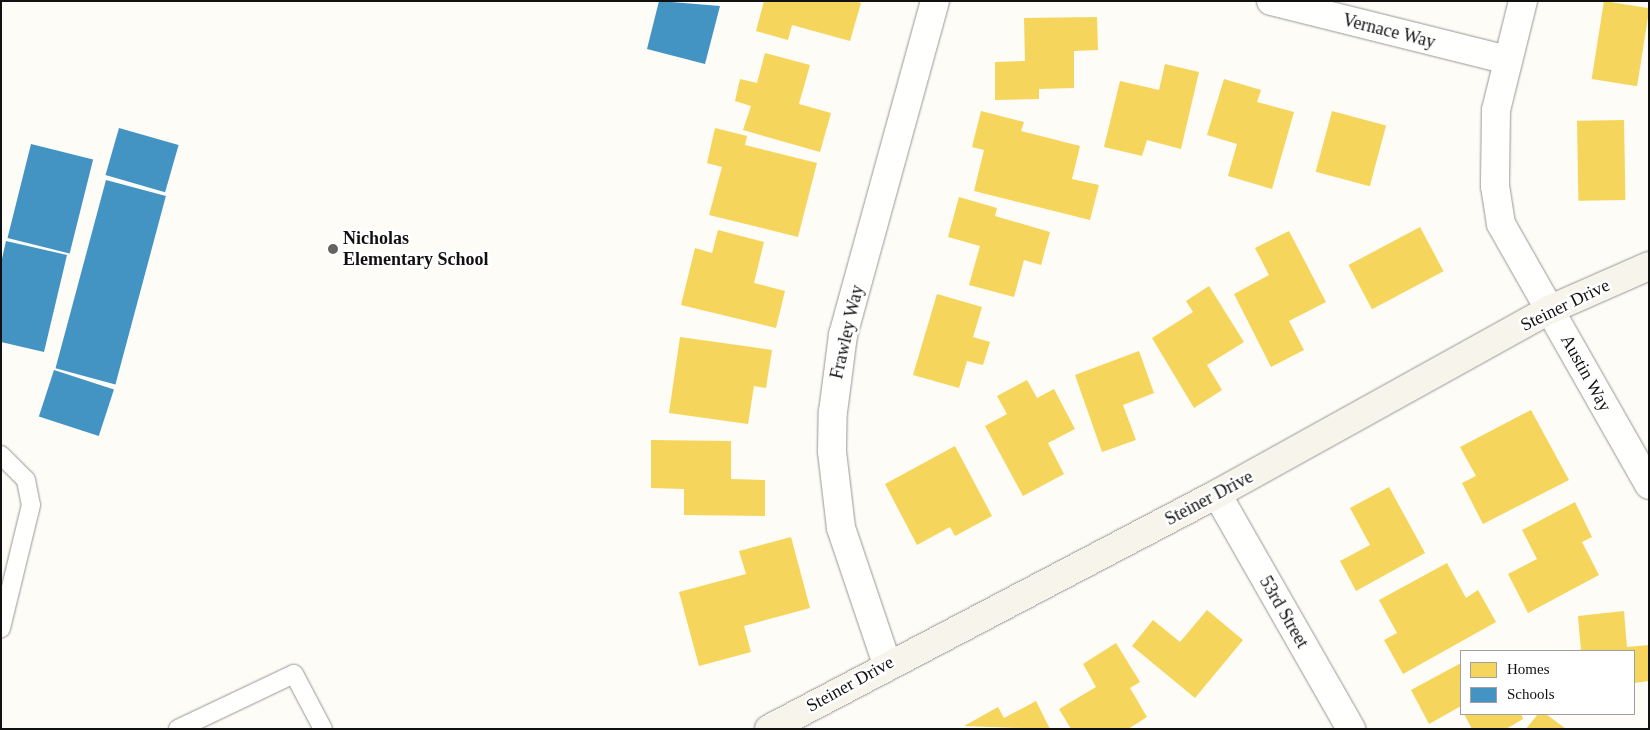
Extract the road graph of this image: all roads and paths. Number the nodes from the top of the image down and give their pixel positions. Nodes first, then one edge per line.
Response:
1 (935, 1) edge
2 (1271, 1) edge
3 (1523, 1) edge
4 (1508, 60) junction
5 (1649, 266) edge
6 (1551, 309) junction
7 (1, 455) edge
8 (1649, 485) edge
9 (1217, 494) junction
10 (1, 628) edge
11 (887, 664) junction
12 (178, 729) edge
13 (324, 729) edge
14 (769, 729) edge
15 (1351, 729) edge

1 - 11 street, Frawley Way
2 - 4 street, Vernace Way
3 - 4 street, Austin Way
4 - 6 street, Austin Way
5 - 6 street, Steiner Drive
6 - 8 street, Austin Way
6 - 9 street, Steiner Drive
7 - 10 lane
9 - 11 street, Steiner Drive
9 - 15 street, 53rd Street
11 - 14 street, Steiner Drive
12 - 13 lane

